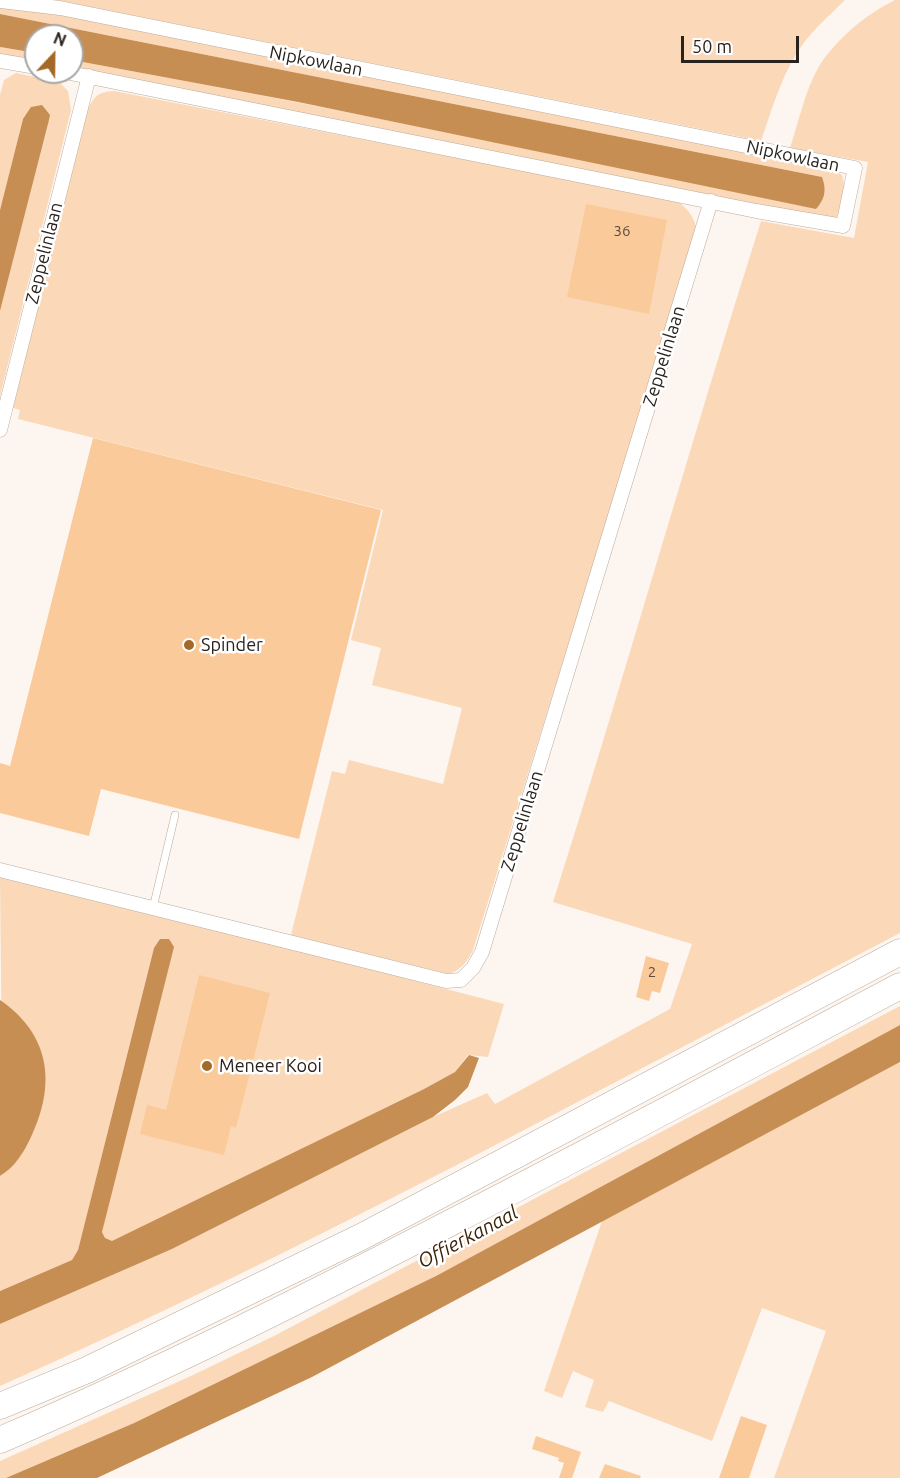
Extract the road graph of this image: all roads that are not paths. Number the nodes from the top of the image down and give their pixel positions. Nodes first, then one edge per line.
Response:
1 (0, 1) edge
2 (0, 61) edge
3 (24, 65) edge
4 (84, 75) edge
5 (89, 76) junction
6 (711, 201) junction
7 (0, 430) edge
8 (175, 815) dead end
9 (0, 870) edge
10 (153, 908) junction
11 (900, 952) edge
12 (900, 986) edge
13 (0, 1406) edge
14 (0, 1440) edge

1 - 6 street, Nipkowlaan
2 - 3 street
4 - 5 street, Nipkowlaan
5 - 6 street, Nipkowlaan
5 - 7 street, Zeppelinlaan
6 - 10 street, Zeppelinlaan
8 - 10 lane
9 - 10 street, Zeppelinlaan
11 - 13 highway
12 - 14 highway

